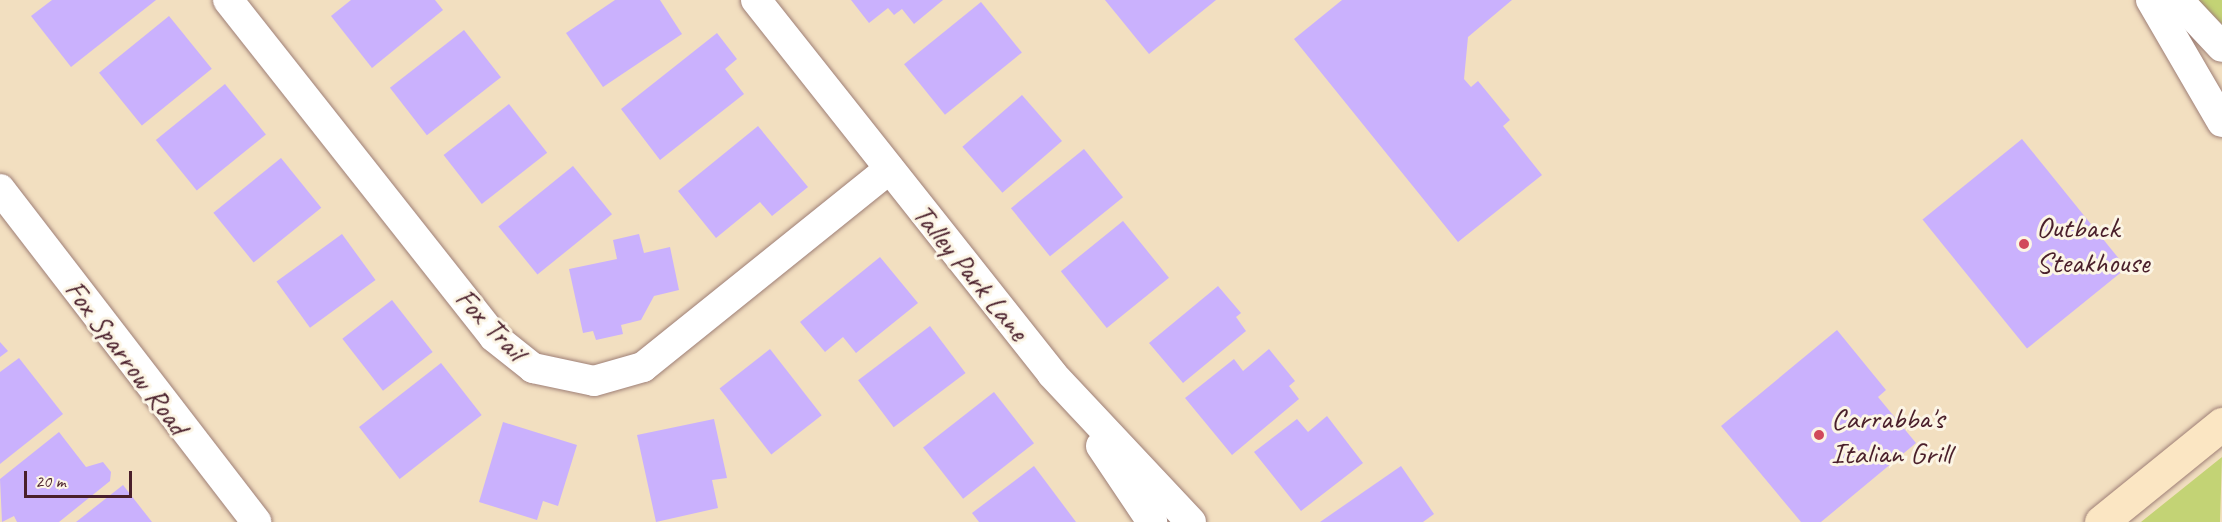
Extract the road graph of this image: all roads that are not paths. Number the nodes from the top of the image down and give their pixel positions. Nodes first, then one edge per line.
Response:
1 (228, 0) edge
2 (756, 0) edge
3 (2151, 0) edge
4 (2178, 0) edge
5 (2222, 47) edge
6 (2222, 122) edge
7 (889, 170) junction
8 (0, 189) edge
9 (1053, 374) junction
10 (2222, 424) edge
11 (256, 522) edge
12 (1152, 522) edge
13 (1191, 522) edge
14 (2101, 522) edge

1 - 7 street, Fox Trail
2 - 7 street, Talley Park Lane
3 - 6 street
4 - 5 street
7 - 9 street, Talley Park Lane
8 - 11 street, Fox Sparrow Road
9 - 12 street, Talley Park Lane
9 - 13 street, Talley Park Lane
10 - 14 main road

